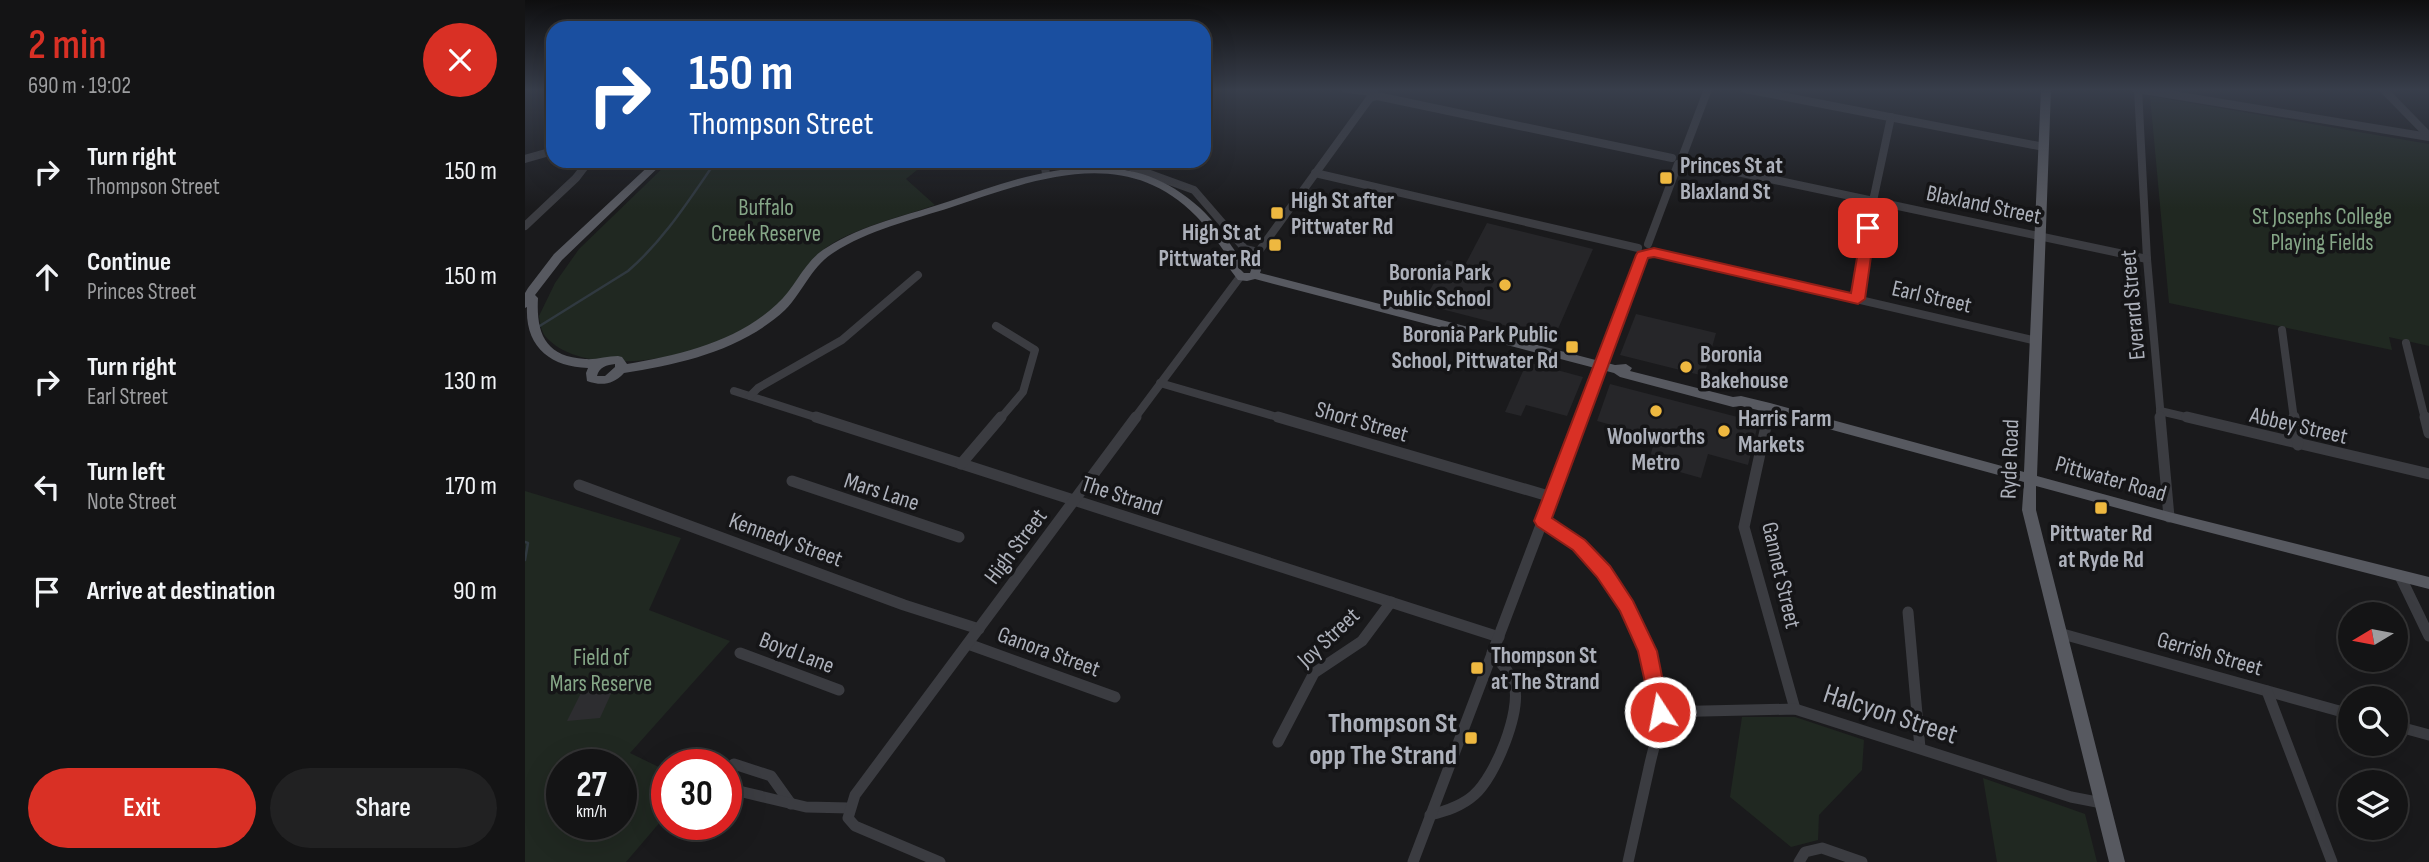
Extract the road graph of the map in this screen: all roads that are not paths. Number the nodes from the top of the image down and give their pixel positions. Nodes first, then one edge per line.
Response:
1 (1347, 129) edge
2 (1534, 129) edge
3 (1693, 129) edge
4 (1888, 129) edge
5 (1954, 129) edge
6 (2045, 129) edge
7 (2140, 129) edge
8 (2382, 129) edge
9 (2429, 137) edge
10 (2045, 147) junction
11 (546, 153) edge
12 (1683, 155) junction
13 (525, 159) edge
14 (1675, 161) junction
15 (1689, 162) junction
16 (584, 168) edge
17 (654, 168) edge
18 (1045, 168) edge
19 (1134, 168) edge
20 (1108, 169) joint
21 (1315, 173) junction
22 (1046, 174) junction
23 (1873, 201) junction
24 (525, 226) edge
25 (2040, 236) junction
26 (1651, 248) junction
27 (1640, 251) junction
28 (1258, 252) junction
29 (565, 253) junction
30 (2147, 258) junction
31 (1237, 262) junction
32 (1251, 262) junction
33 (918, 275) dead end
34 (1254, 275) junction
35 (1240, 276) junction
36 (1858, 299) junction
37 (525, 304) edge
38 (996, 326) dead end
39 (2281, 331) dead end
40 (525, 340) edge
41 (2037, 341) junction
42 (2406, 342) dead end
43 (600, 363) junction
44 (1602, 365) junction
45 (621, 369) junction
46 (1619, 370) joint
47 (590, 375) junction
48 (1160, 383) junction
49 (734, 391) dead end
50 (750, 396) junction
51 (1770, 408) junction
52 (2160, 411) junction
53 (2429, 433) edge
54 (2298, 445) junction
55 (961, 464) junction
56 (2429, 474) edge
57 (2030, 477) junction
58 (792, 481) dead end
59 (579, 485) dead end
60 (1552, 497) junction
61 (1075, 500) junction
62 (2169, 517) junction
63 (1543, 521) junction
64 (959, 537) dead end
65 (2400, 576) junction
66 (2429, 583) edge
67 (1391, 602) junction
68 (1908, 612) dead end
69 (979, 629) junction
70 (2059, 633) junction
71 (1499, 636) junction
72 (2429, 636) edge
73 (968, 644) junction
74 (740, 653) dead end
75 (1492, 653) junction
76 (839, 690) dead end
77 (2267, 691) junction
78 (1115, 696) dead end
79 (1795, 709) junction
80 (2338, 710) edge
81 (1660, 712) junction
82 (2408, 729) edge
83 (2429, 735) edge
84 (1278, 742) dead end
85 (1920, 748) junction
86 (742, 767) edge
87 (742, 792) edge
88 (2102, 803) junction
89 (792, 804) junction
90 (850, 808) junction
91 (1430, 815) junction
92 (940, 862) edge
93 (1413, 862) edge
94 (1628, 862) edge
95 (1799, 862) edge
96 (1862, 862) edge
97 (2116, 862) edge
98 (2332, 862) edge

1 - 21 street
2 - 14 street
3 - 12 street
4 - 23 street
5 - 10 street
6 - 10 main road, Ryde Road
7 - 30 street, Everard Street
8 - 9 street
10 - 25 main road, Ryde Road
11 - 13 street
12 - 14 street
12 - 15 street
14 - 15 street
14 - 26 street
15 - 23 street, Blaxland Street
16 - 24 street
17 - 29 main road
18 - 22 street
19 - 28 street
20 - 22 main road
20 - 31 main road
21 - 27 street
21 - 28 street
22 - 45 main road
23 - 25 street, Blaxland Street
23 - 36 street
25 - 30 street, Blaxland Street
25 - 41 main road, Ryde Road
26 - 27 street
26 - 36 street, Earl Street
27 - 44 street
28 - 32 street
29 - 37 main road
29 - 43 main road
30 - 52 street, Everard Street
31 - 32 main road
31 - 35 main road
32 - 34 main road
33 - 50 street
34 - 35 main road
34 - 44 main road, Pittwater Road
35 - 48 street, High Street
36 - 41 street, Earl Street
38 - 55 street
39 - 54 street
40 - 47 main road
41 - 57 main road, Ryde Road
42 - 53 street
43 - 45 main road
43 - 47 main road
44 - 46 main road, Pittwater Road
44 - 60 street
45 - 47 main road
46 - 51 main road, Pittwater Road
48 - 60 street, Short Street
48 - 61 street, High Street
49 - 50 street, The Strand
50 - 55 street, The Strand
51 - 57 main road, Pittwater Road
51 - 79 street, Gannet Street
52 - 54 street, Abbey Street
52 - 62 street, Everard Street
54 - 56 street, Abbey Street
55 - 61 street, The Strand
57 - 62 main road, Pittwater Road
57 - 70 main road, Ryde Road
58 - 64 street, Mars Lane
59 - 69 street, Kennedy Street
60 - 63 street
61 - 67 street, The Strand
61 - 69 street, High Street
62 - 65 main road, Pittwater Road
63 - 71 street
63 - 81 street
65 - 66 main road, Pittwater Road
65 - 72 street
67 - 71 street, The Strand
67 - 84 street, Joy Street
68 - 85 street
69 - 73 street, High Street
70 - 77 street, Gerrish Street
70 - 88 main road, Ryde Road
71 - 75 street
73 - 78 street, Ganora Street
73 - 90 street, High Street
74 - 76 street, Boyd Lane
75 - 91 street
75 - 91 street
77 - 80 street, Gerrish Street
77 - 98 street
79 - 81 street, Halcyon Street
79 - 85 street, Halcyon Street
81 - 94 street
82 - 83 street
85 - 88 street, Halcyon Street
86 - 89 street
87 - 89 street
88 - 97 main road, Ryde Road
89 - 90 street
90 - 92 street
91 - 93 street
95 - 96 street

